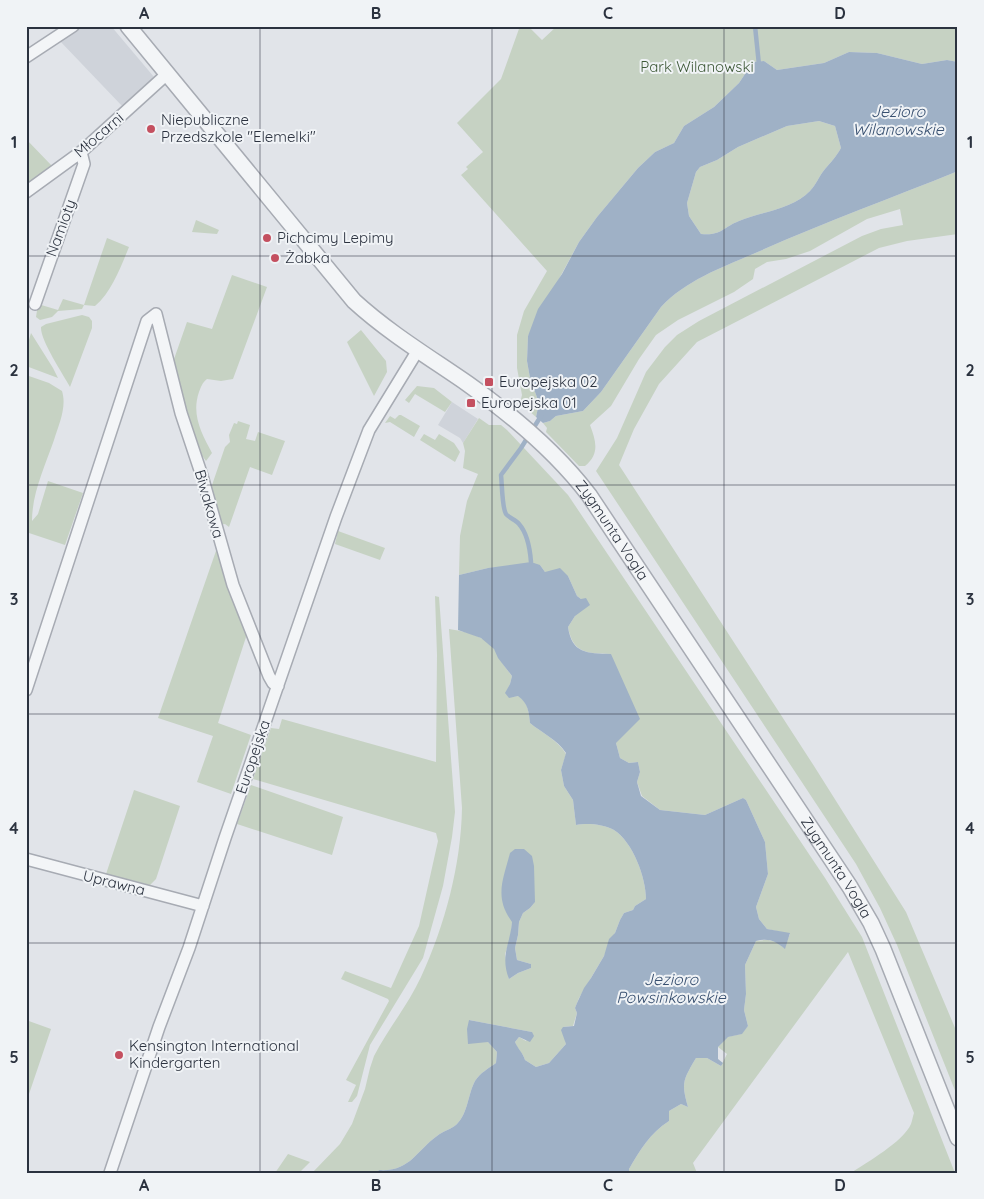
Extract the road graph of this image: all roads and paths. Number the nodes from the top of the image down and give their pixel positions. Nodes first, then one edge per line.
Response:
1 (73, 26) edge
2 (128, 26) edge
3 (26, 57) edge
4 (167, 74) junction
5 (81, 152) junction
6 (26, 192) edge
7 (35, 304) dead end
8 (418, 350) junction
9 (278, 686) junction
10 (26, 690) edge
11 (26, 859) edge
12 (202, 906) junction
13 (958, 1138) edge
14 (110, 1173) edge

1 - 3 street
2 - 4 street, Zygmunta Vogla
4 - 5 street, Młocarni
4 - 8 street, Zygmunta Vogla
5 - 6 street, Młocarni
5 - 7 street, Namioty
8 - 9 street, Europejska
8 - 13 street, Zygmunta Vogla
9 - 10 street, Biwakowa
9 - 12 street, Europejska
11 - 12 street, Uprawna
12 - 14 street, Europejska

